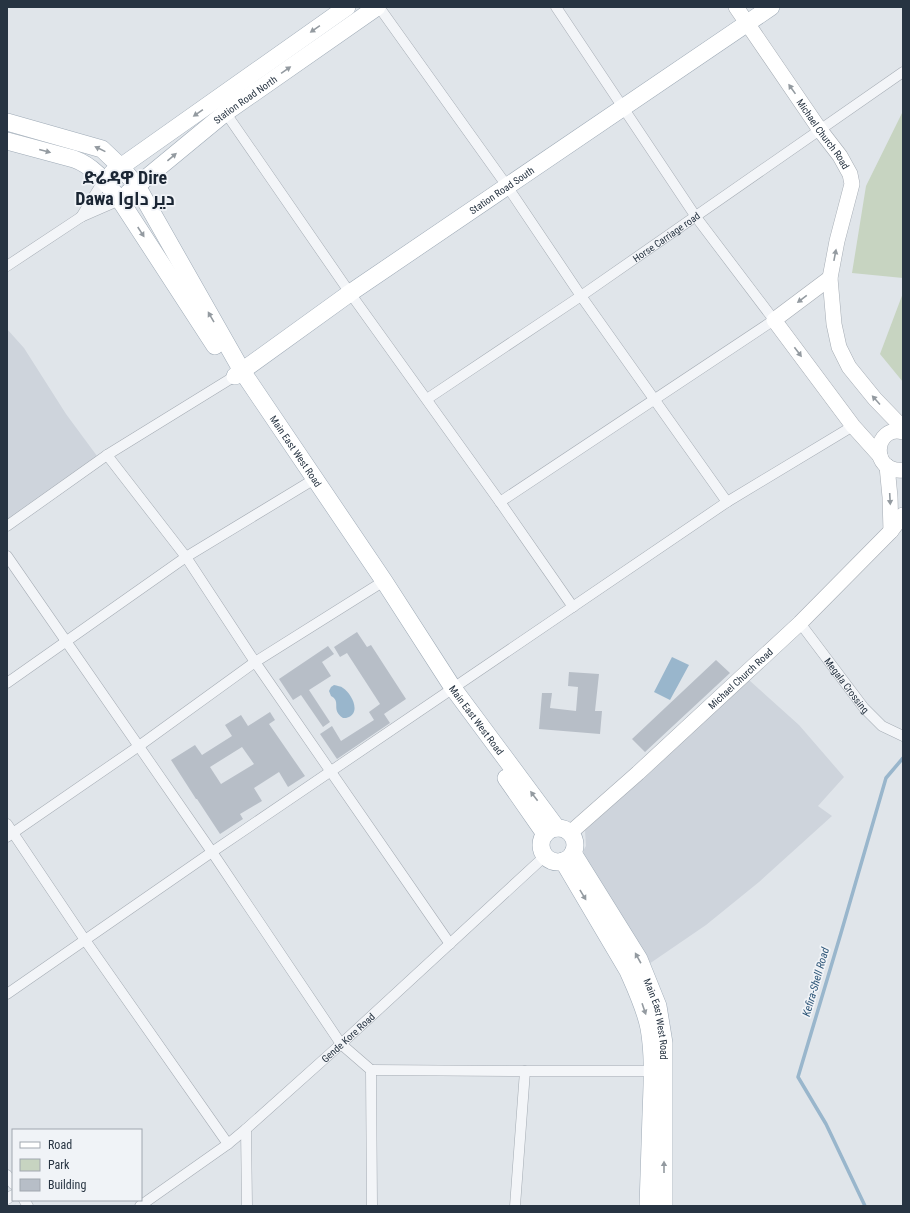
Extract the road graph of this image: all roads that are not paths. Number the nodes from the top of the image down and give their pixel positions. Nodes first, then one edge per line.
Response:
1 (347, 7) edge
2 (378, 7) edge
3 (556, 7) edge
4 (736, 7) edge
5 (771, 7) edge
6 (747, 24) junction
7 (903, 72) edge
8 (221, 106) junction
9 (624, 107) junction
10 (7, 122) edge
11 (820, 130) junction
12 (7, 141) edge
13 (121, 167) junction
14 (104, 180) junction
15 (137, 186) junction
16 (507, 186) junction
17 (120, 200) junction
18 (81, 216) junction
19 (696, 216) junction
20 (7, 266) edge
21 (830, 278) junction
22 (350, 293) junction
23 (581, 296) junction
24 (774, 320) junction
25 (238, 373) junction
26 (427, 399) junction
27 (655, 400) junction
28 (853, 426) junction
29 (903, 428) edge
30 (903, 432) edge
31 (107, 455) junction
32 (883, 461) junction
33 (903, 470) edge
34 (308, 483) junction
35 (500, 502) junction
36 (727, 502) junction
37 (903, 515) edge
38 (7, 526) edge
39 (891, 531) junction
40 (7, 556) edge
41 (186, 557) junction
42 (380, 583) junction
43 (572, 607) junction
44 (800, 623) junction
45 (66, 642) junction
46 (255, 662) junction
47 (7, 683) edge
48 (450, 690) junction
49 (903, 736) edge
50 (139, 746) junction
51 (331, 771) junction
52 (7, 824) edge
53 (557, 831) junction
54 (10, 835) edge
55 (212, 852) junction
56 (545, 856) junction
57 (568, 857) junction
58 (85, 940) junction
59 (450, 944) junction
60 (7, 994) edge
61 (341, 1044) junction
62 (371, 1070) junction
63 (526, 1071) junction
64 (658, 1071) junction
65 (246, 1129) junction
66 (657, 1141) junction
67 (228, 1144) junction
68 (140, 1206) edge
69 (247, 1206) edge
70 (372, 1206) edge
71 (515, 1206) edge
72 (648, 1206) edge
73 (664, 1206) edge

1 -> 8 main road, Station Road North
8 -> 2 main road, Station Road North
2 - 16 street
3 - 9 street
4 - 6 main road, Michael Church Road
5 - 6 main road, Station Road South
6 - 9 main road, Station Road South
11 -> 6 main road, Michael Church Road
7 - 11 street, Horse Carriage road
8 -> 13 main road, Station Road North
15 -> 8 main road, Station Road North
8 - 22 street
9 - 16 main road, Station Road South
9 - 19 street
13 -> 10 main road, Main East West Road
11 - 19 street, Horse Carriage road
21 -> 11 main road, Michael Church Road
12 -> 14 main road, Main East West Road
13 - 14 main road, Station Road North
13 - 15 main road, Main East West Road
14 - 17 main road, Main East West Road
14 - 18 street
15 - 17 main road, Station Road North
25 -> 15 main road, Main East West Road
16 - 22 main road, Station Road South
16 - 23 street
17 - 18 street
17 -> 25 main road, Main East West Road
18 - 20 street
19 - 23 street, Horse Carriage road
19 - 24 street
21 -> 24 main road
29 -> 21 main road, Michael Church Road
22 - 25 main road, Station Road South
22 - 26 street
23 - 26 street, Horse Carriage road
23 - 27 street
24 - 27 street
24 -> 28 main road
25 - 31 street
25 - 34 main road, Main East West Road
25 - 42 main road, Main East West Road
26 - 35 street
27 - 35 street
27 - 36 street
28 - 32 main road
28 - 36 street
30 - 32 main road
31 - 38 street
31 - 41 street
32 - 33 main road
32 -> 39 main road
34 - 41 street
34 - 42 main road, Main East West Road
35 - 43 street
36 - 43 street
37 - 39 main road, Michael Church Road
39 - 44 main road, Michael Church Road
40 - 45 street
41 - 45 street
41 - 46 street
42 - 46 street
42 - 48 main road, Main East West Road
43 - 48 street
44 - 49 street, Megala Crossing
44 - 53 main road, Michael Church Road
45 - 47 street
45 - 50 street
46 - 50 street
46 - 51 street
48 - 51 street
48 - 53 main road, Main East West Road
50 - 54 street
50 - 55 street
51 - 55 street
51 - 59 street
52 - 54 street
53 - 56 main road
53 - 57 main road
54 - 58 street
55 - 58 street
55 - 61 street
56 - 57 main road
56 - 59 street, Gende Kore Road
57 - 64 main road, Main East West Road
58 - 60 street
58 - 67 street
59 - 61 street, Gende Kore Road
61 - 62 street
61 - 65 street, Gende Kore Road
62 - 63 street
62 - 70 street
63 - 64 street
63 - 71 street
64 - 66 main road, Main East West Road
65 - 67 street, Gende Kore Road
65 - 69 street
66 - 72 main road, Main East West Road
73 -> 66 main road, Main East West Road
67 - 68 street, Gende Kore Road

